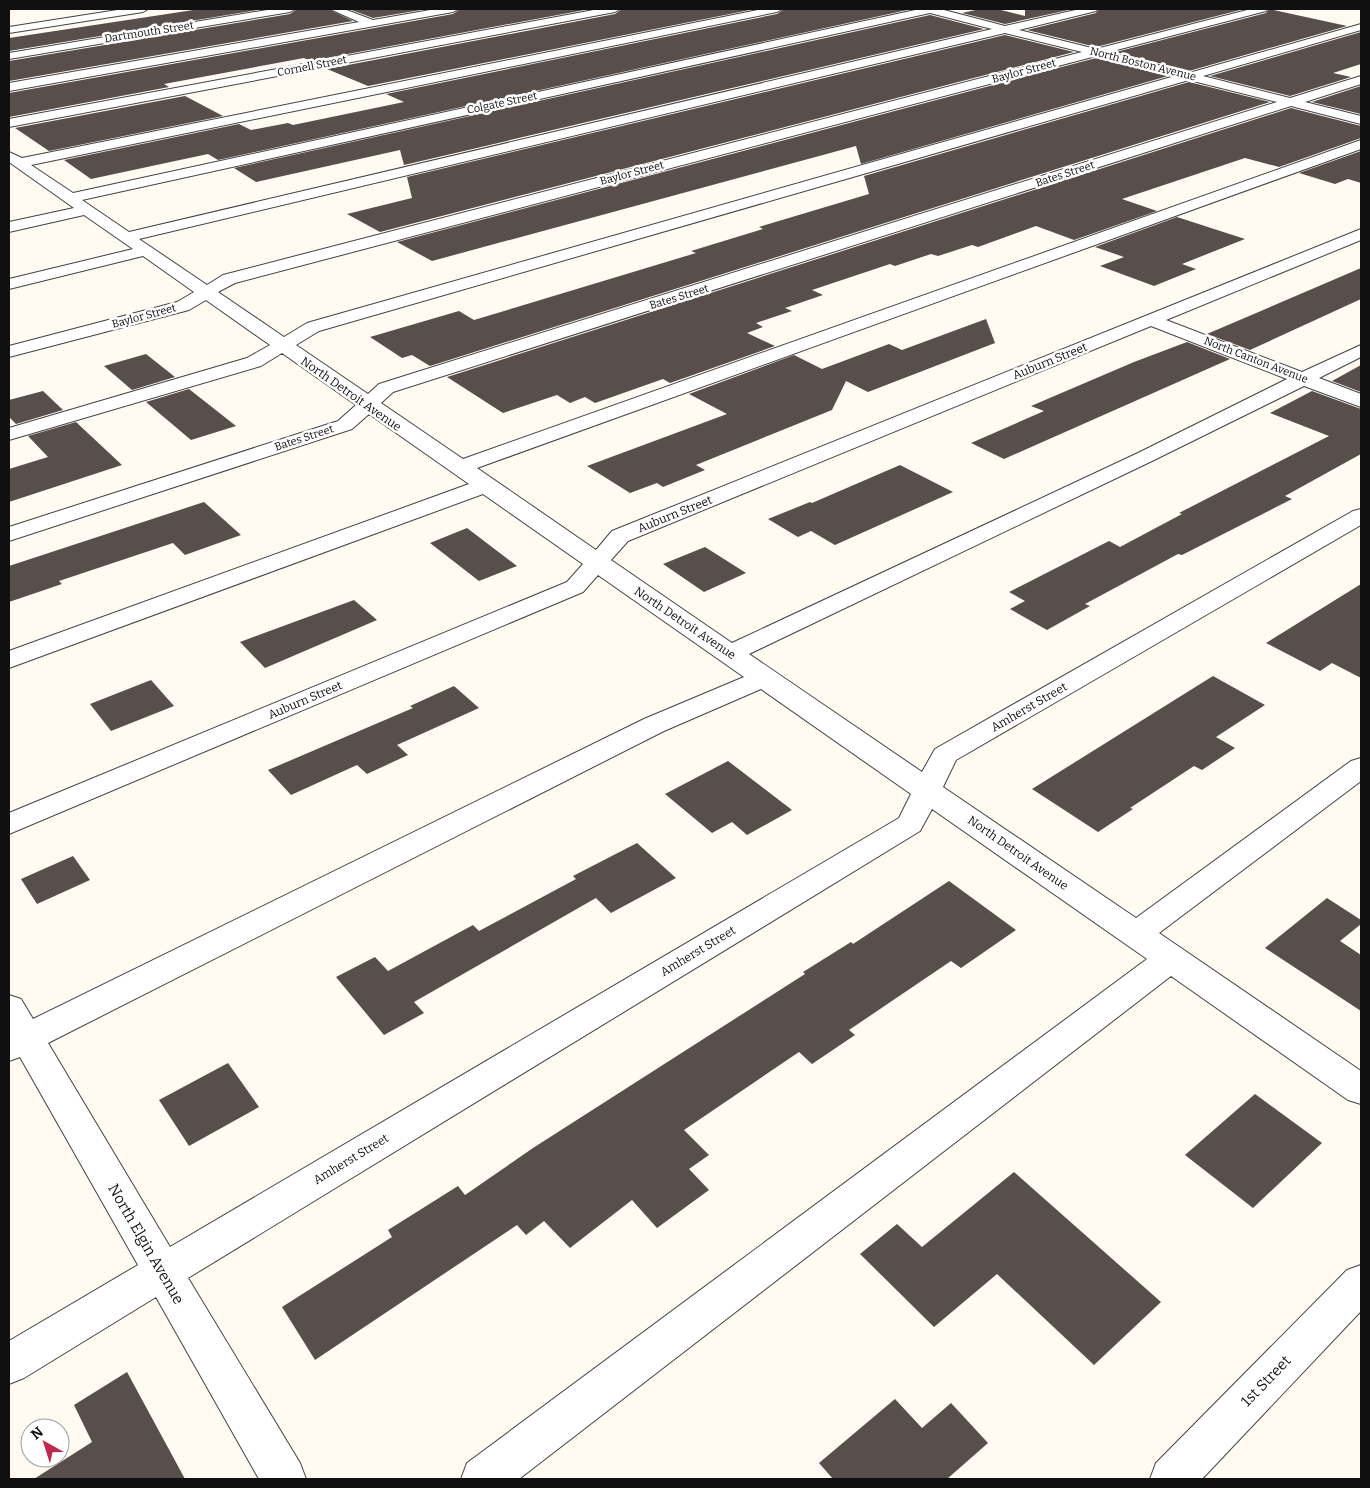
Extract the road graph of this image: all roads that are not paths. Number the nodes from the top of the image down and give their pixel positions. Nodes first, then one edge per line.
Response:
1 (143, 9) edge
2 (290, 9) edge
3 (335, 9) edge
4 (453, 9) edge
5 (615, 9) edge
6 (777, 9) edge
7 (930, 9) edge
8 (1092, 9) edge
9 (1262, 9) edge
10 (372, 23) junction
11 (1361, 27) edge
12 (1005, 29) junction
13 (9, 30) edge
14 (390, 30) dead end
15 (408, 37) dead end
16 (426, 44) junction
17 (1095, 52) junction
18 (9, 56) edge
19 (1189, 76) junction
20 (1361, 80) edge
21 (9, 87) edge
22 (1291, 102) junction
23 (1361, 120) edge
24 (9, 123) edge
25 (1361, 144) edge
26 (14, 159) edge
27 (78, 204) junction
28 (9, 227) edge
29 (1361, 234) edge
30 (126, 238) junction
31 (146, 251) junction
32 (9, 284) edge
33 (206, 292) junction
34 (1151, 320) junction
35 (282, 346) junction
36 (1361, 350) edge
37 (9, 352) edge
38 (1302, 378) junction
39 (1361, 401) edge
40 (367, 405) junction
41 (9, 434) edge
42 (458, 468) junction
43 (484, 486) junction
44 (1361, 516) edge
45 (9, 534) edge
46 (596, 563) junction
47 (729, 654) junction
48 (9, 660) edge
49 (764, 678) junction
50 (1361, 766) edge
51 (928, 790) junction
52 (9, 824) edge
53 (1136, 934) junction
54 (1170, 958) junction
55 (14, 1031) edge
56 (1361, 1090) edge
57 (162, 1272) junction
58 (1361, 1283) edge
59 (9, 1364) edge
60 (284, 1479) edge
61 (484, 1479) edge
62 (1172, 1479) edge

1 - 13 street
2 - 18 street, Dartmouth Street
3 - 10 street
4 - 10 street
5 - 16 street, Cornell Street
6 - 26 street
7 - 12 street, North Boston Avenue
7 - 27 street, Colgate Street
8 - 12 street
9 - 17 street, Baylor Street
10 - 14 street
10 - 21 street
11 - 19 street
12 - 17 street, North Boston Avenue
12 - 30 street
15 - 16 street
16 - 24 street, Cornell Street
17 - 19 street, North Boston Avenue
17 - 33 street, Baylor Street
19 - 22 street, North Boston Avenue
19 - 35 street
20 - 22 street, Bates Street
22 - 23 street, North Boston Avenue
22 - 40 street, Bates Street
25 - 42 street
26 - 27 street, North Detroit Avenue
27 - 28 street, Colgate Street
27 - 30 street, North Detroit Avenue
29 - 34 street, Auburn Street
30 - 31 street, North Detroit Avenue
31 - 32 street
31 - 33 street, North Detroit Avenue
33 - 35 street, North Detroit Avenue
33 - 37 street, Baylor Street
34 - 38 street, North Canton Avenue
34 - 46 street, Auburn Street
35 - 40 street, North Detroit Avenue
35 - 41 street
36 - 38 street
38 - 39 street, North Canton Avenue
38 - 47 street
40 - 42 street, North Detroit Avenue
40 - 45 street, Bates Street
42 - 43 street, North Detroit Avenue
43 - 46 street, North Detroit Avenue
43 - 48 street
44 - 51 street, Amherst Street
46 - 47 street, North Detroit Avenue
46 - 52 street, Auburn Street
47 - 49 street, North Detroit Avenue
49 - 51 street, North Detroit Avenue
49 - 55 street
50 - 53 street
51 - 53 street, North Detroit Avenue
51 - 57 street, Amherst Street
53 - 54 street, North Detroit Avenue
54 - 56 street, North Detroit Avenue
54 - 61 street
55 - 57 street, North Elgin Avenue
57 - 59 street, Amherst Street
57 - 60 street, North Elgin Avenue
58 - 62 street, 1st Street

